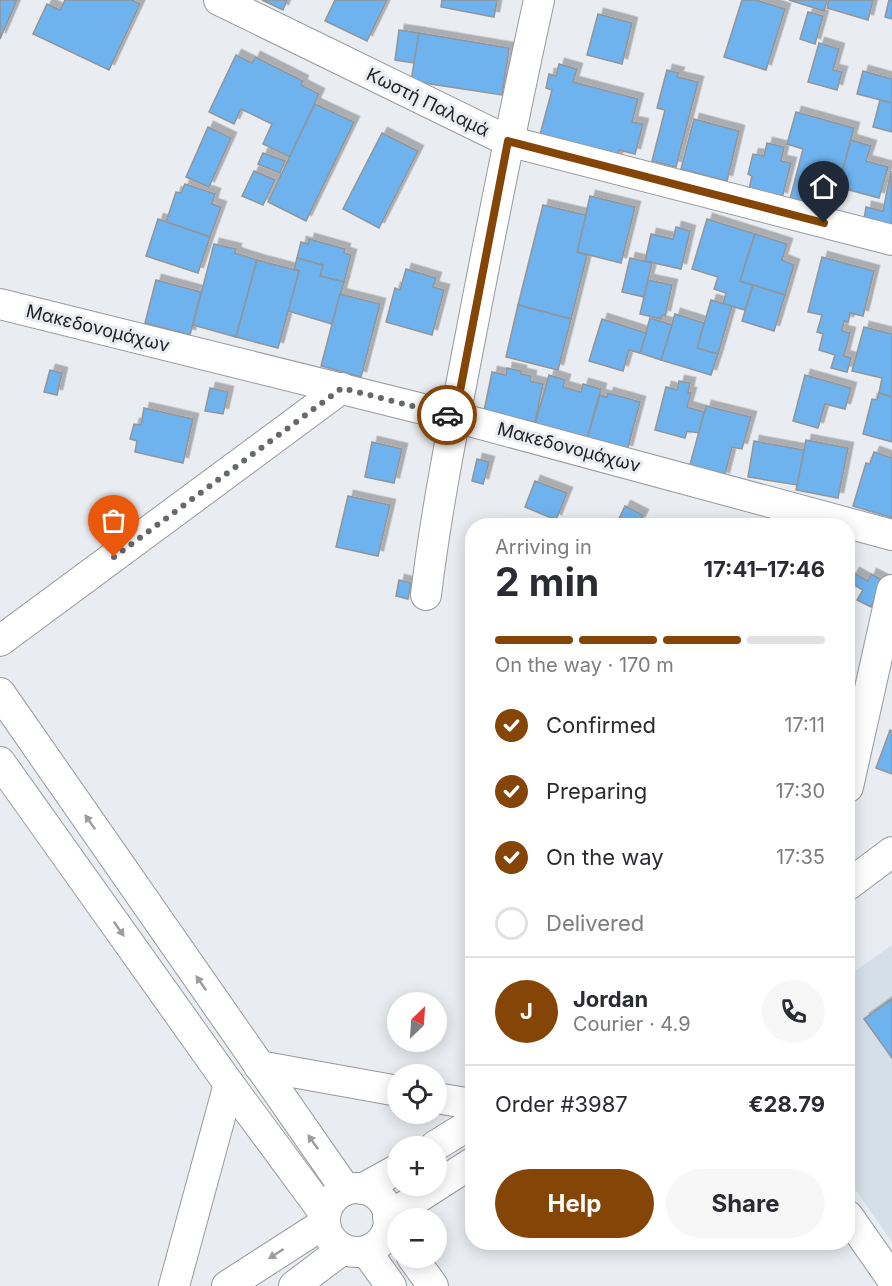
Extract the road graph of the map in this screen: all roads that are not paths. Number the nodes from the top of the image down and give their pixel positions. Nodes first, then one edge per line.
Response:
1 (219, 0) edge
2 (539, 0) edge
3 (508, 141) junction
4 (892, 240) edge
5 (0, 304) edge
6 (342, 388) junction
7 (455, 417) junction
8 (829, 518) edge
9 (855, 525) edge
10 (892, 535) edge
11 (892, 590) edge
12 (426, 595) dead end
13 (0, 641) edge
14 (0, 693) edge
15 (855, 756) edge
16 (0, 762) edge
17 (892, 852) edge
18 (130, 880) junction
19 (855, 880) edge
20 (100, 902) junction
21 (259, 1066) junction
22 (229, 1084) junction
23 (387, 1089) edge
24 (447, 1100) edge
25 (465, 1103) edge
26 (465, 1127) edge
27 (447, 1139) edge
28 (465, 1169) edge
29 (387, 1174) edge
30 (354, 1190) junction
31 (416, 1208) edge
32 (387, 1211) edge
33 (325, 1219) junction
34 (855, 1226) edge
35 (387, 1233) edge
36 (355, 1250) junction
37 (420, 1268) edge
38 (892, 1279) edge
39 (174, 1286) edge
40 (227, 1286) edge
41 (294, 1286) edge
42 (390, 1286) edge
43 (433, 1286) edge

1 - 3 street, Κωστή Παλαμά
2 - 3 street
3 - 4 street, Κωστή Παλαμά
3 - 7 street
5 - 6 street, Μακεδονομάχων
6 - 7 street, Μακεδονομάχων
6 - 13 street
7 - 8 street, Μακεδονομάχων
7 - 12 street
9 - 10 street, Μακεδονομάχων
11 - 15 street
18 -> 14 street
16 - 20 street
17 - 19 street
18 - 20 street
21 -> 18 street
20 -> 22 street
21 - 23 street
30 -> 21 street
22 - 33 street
22 - 39 street
24 - 25 street
26 - 27 street
28 - 31 street
29 - 30 street
30 - 32 street
30 - 33 street
33 - 36 street
33 -> 40 street
34 - 38 street
35 - 36 street
36 - 41 street
36 - 42 street
37 - 43 street

